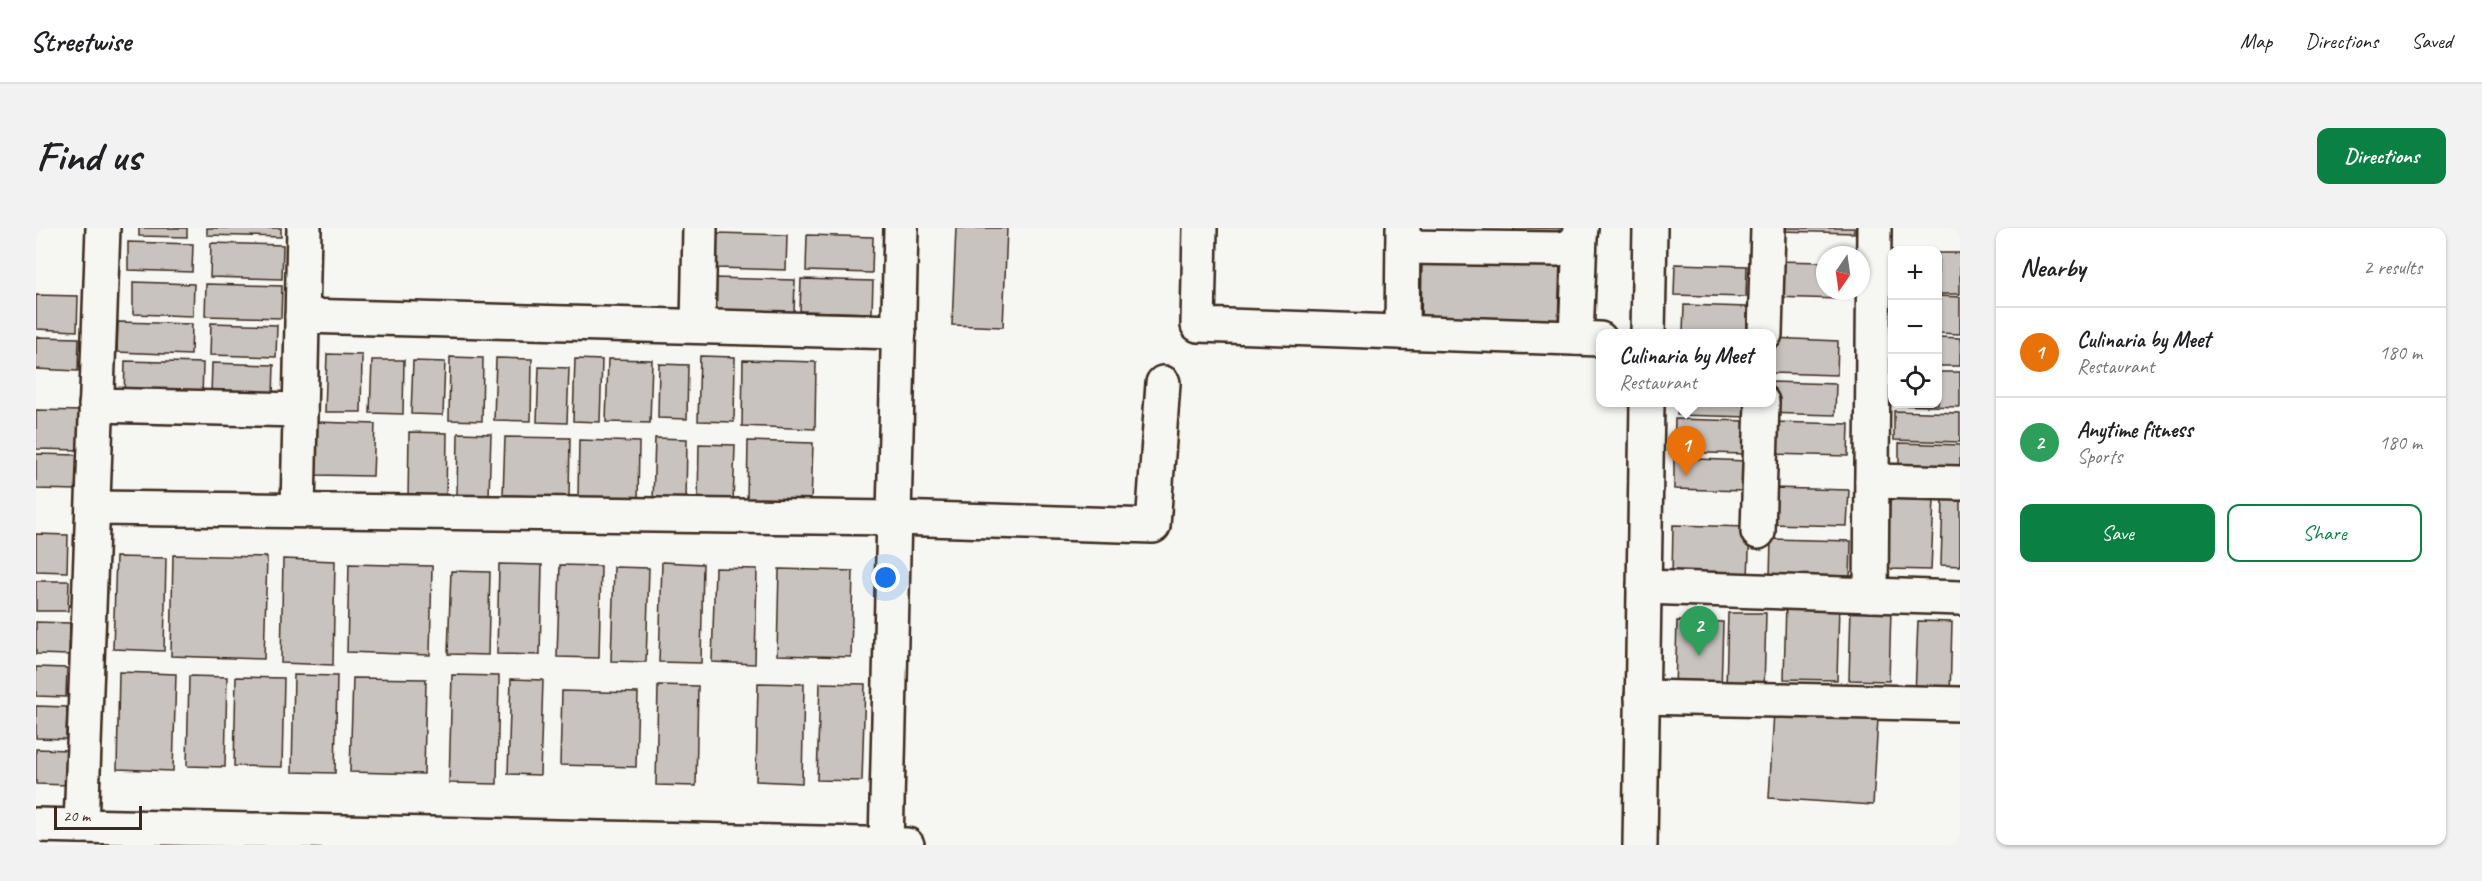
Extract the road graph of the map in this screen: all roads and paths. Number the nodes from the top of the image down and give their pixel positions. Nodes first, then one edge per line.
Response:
1 (103, 228) edge
2 (304, 228) edge
3 (700, 228) edge
4 (901, 228) edge
5 (1200, 228) edge
6 (1650, 228) edge
7 (1768, 228) edge
8 (1874, 228) edge
9 (1581, 232) edge
10 (1403, 237) edge
11 (302, 316) junction
12 (698, 326) junction
13 (1648, 329) edge
14 (1765, 329) edge
15 (898, 332) junction
16 (1402, 332) junction
17 (1588, 338) edge
18 (1163, 383) dead end
19 (96, 405) junction
20 (1647, 407) edge
21 (1762, 407) edge
22 (300, 410) junction
23 (1872, 481) junction
24 (1960, 483) edge
25 (93, 508) junction
26 (298, 510) junction
27 (894, 518) junction
28 (1758, 532) dead end
29 (1644, 587) junction
30 (1871, 595) junction
31 (1960, 598) edge
32 (1642, 697) junction
33 (1960, 704) edge
34 (36, 825) edge
35 (81, 826) junction
36 (633, 842) edge
37 (886, 844) edge
38 (907, 845) edge
39 (1640, 845) edge

1 - 19 street
2 - 11 street
3 - 12 street
4 - 15 street
5 - 16 street
6 - 13 street
7 - 14 street
8 - 23 street
9 - 10 street
9 - 17 street
10 - 16 street
11 - 12 street
11 - 22 street
12 - 15 street
15 - 27 street
16 - 17 street
18 - 27 street
19 - 22 street
19 - 25 street
20 - 29 street
21 - 28 street
22 - 26 street
23 - 24 street
23 - 30 street
25 - 26 street
25 - 35 street
26 - 27 street
27 - 37 street
29 - 30 street
29 - 32 street
30 - 31 street
32 - 33 street
32 - 39 street
34 - 35 street
35 - 36 street
36 - 37 street
37 - 38 street

